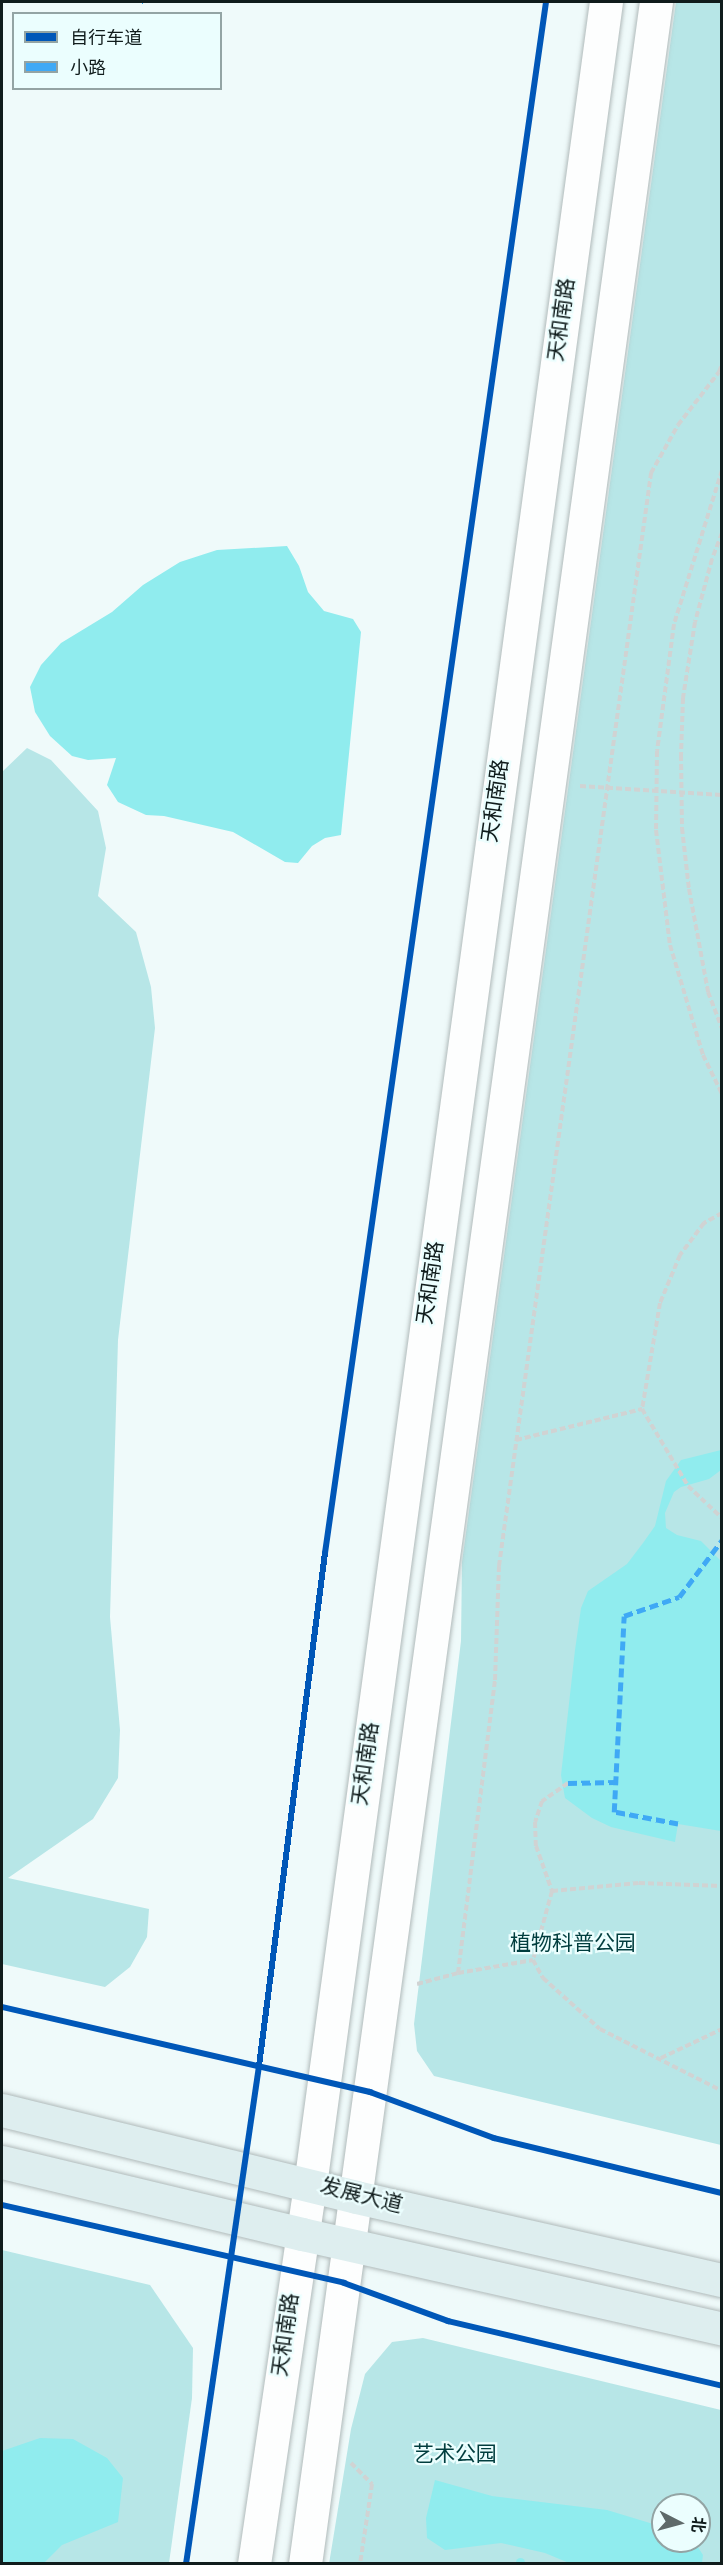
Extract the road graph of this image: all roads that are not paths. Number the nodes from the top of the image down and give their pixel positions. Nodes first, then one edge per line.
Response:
1 (606, 2) edge
2 (656, 2) edge
3 (2, 2110) edge
4 (2, 2162) edge
5 (310, 2185) junction
6 (356, 2197) junction
7 (302, 2234) junction
8 (350, 2245) junction
9 (722, 2280) edge
10 (722, 2329) edge
11 (254, 2564) edge
12 (305, 2564) edge

1 - 5 street, 天和南路
2 - 6 street
3 - 5 main road, 发展大道
4 - 7 main road
5 - 6 main road, 发展大道
5 - 7 street, 天和南路
6 - 8 street
6 - 9 main road, 发展大道
7 - 8 main road
7 - 11 street, 天和南路
8 - 10 main road
8 - 12 street

